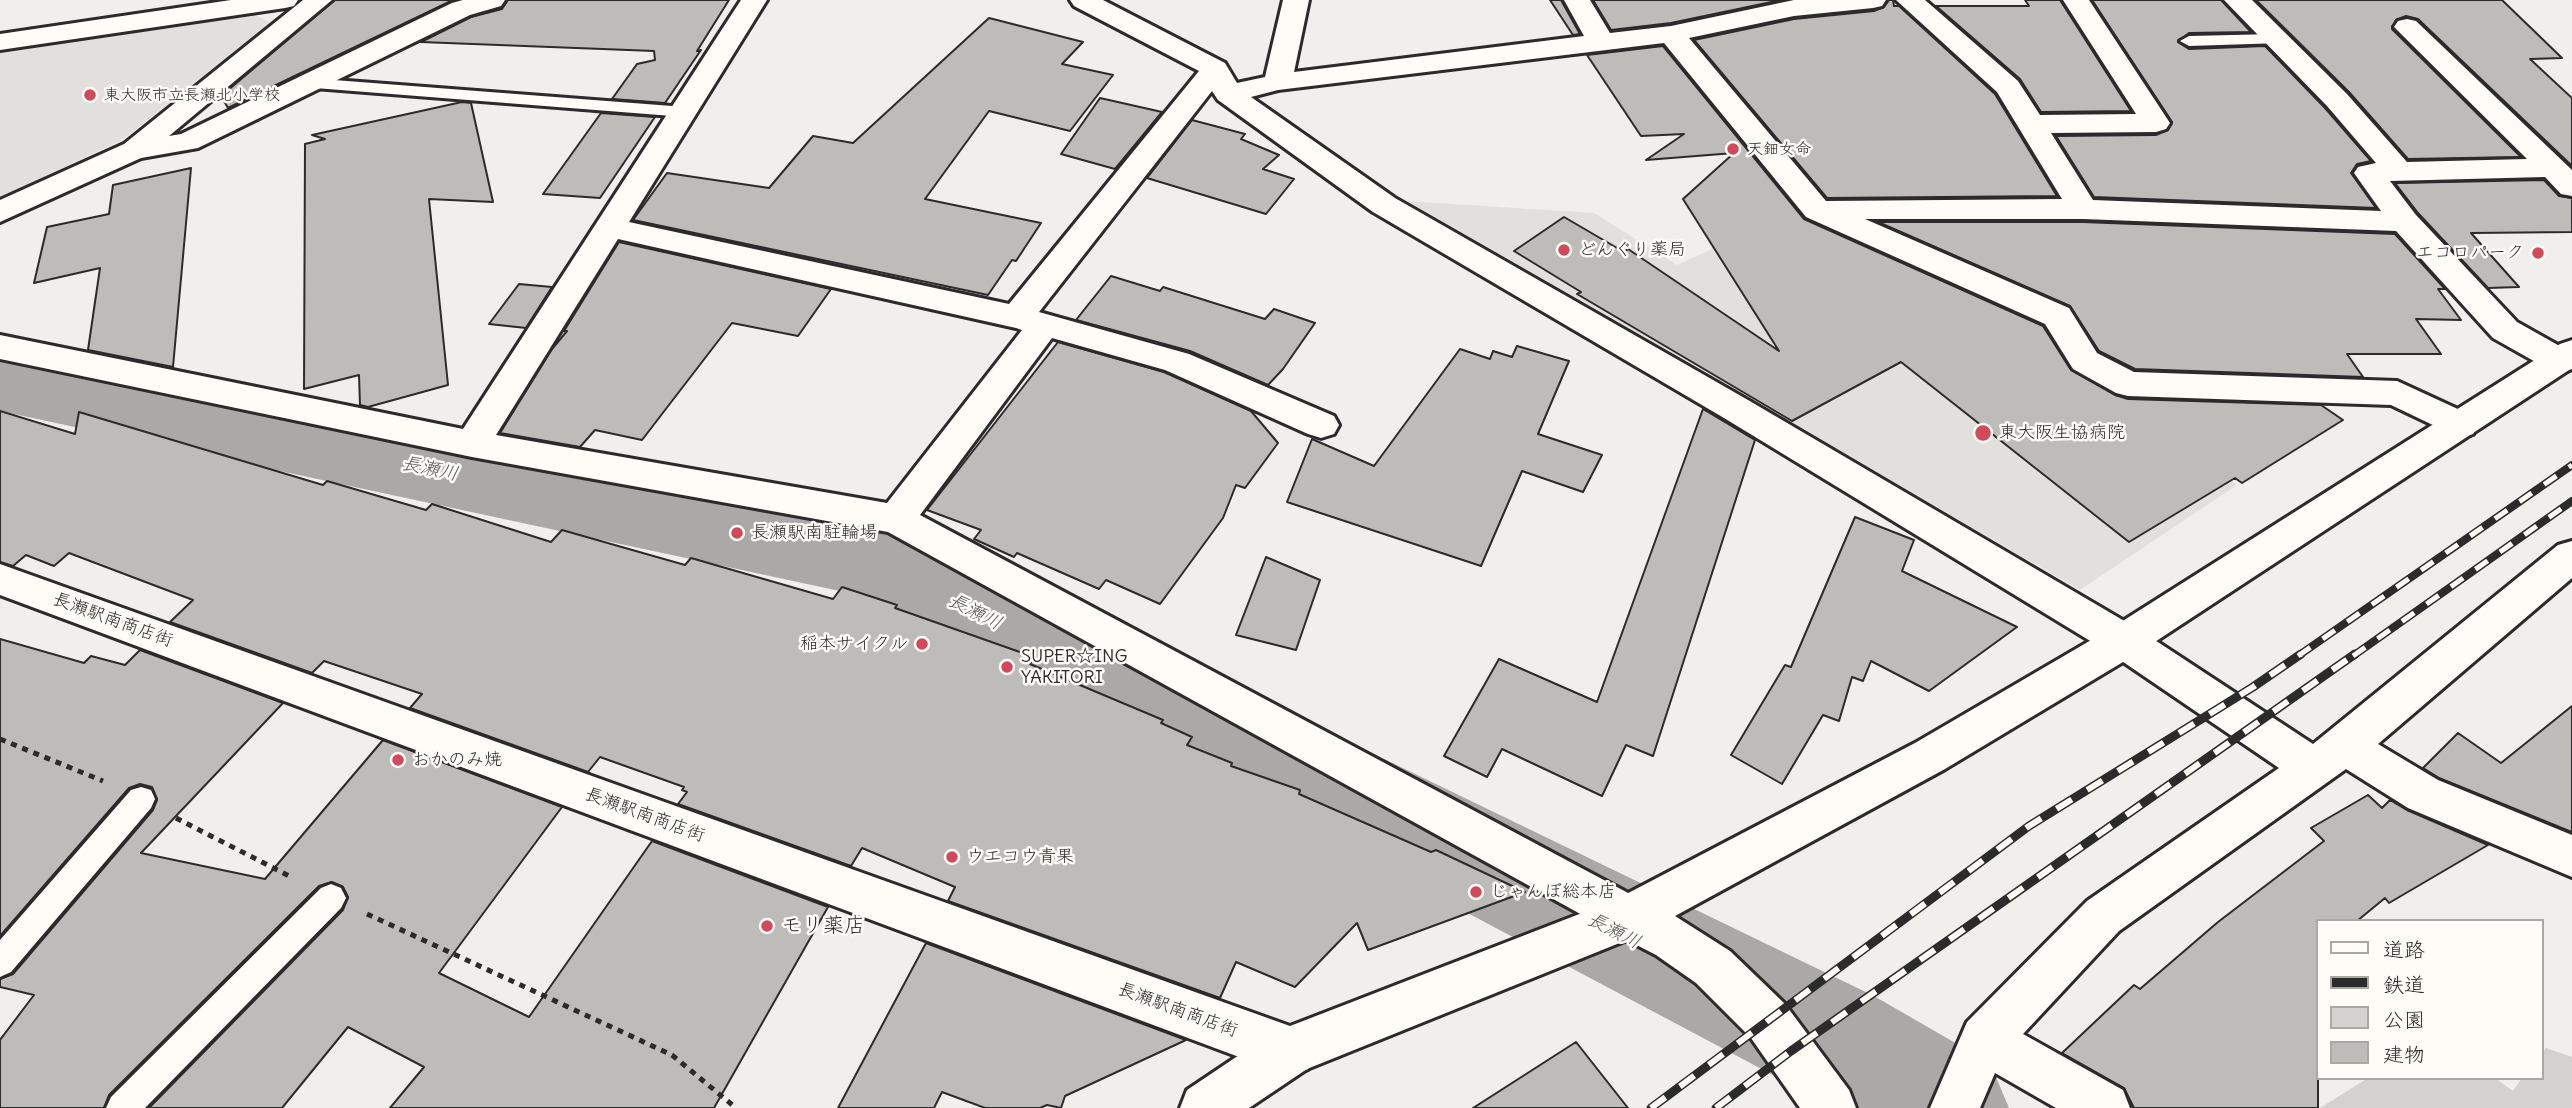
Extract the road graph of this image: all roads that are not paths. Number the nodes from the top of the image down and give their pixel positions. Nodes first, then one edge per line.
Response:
1 (132, 0) edge
2 (285, 0) edge
3 (319, 0) edge
4 (492, 0) edge
5 (754, 0) edge
6 (1083, 0) edge
7 (1296, 0) edge
8 (1577, 0) edge
9 (1873, 0) edge
10 (1909, 0) edge
11 (2076, 0) edge
12 (2237, 0) edge
13 (103, 27) junction
14 (2407, 27) dead end
15 (1671, 34) junction
16 (2276, 39) junction
17 (2189, 41) dead end
18 (0, 42) edge
19 (1601, 42) junction
20 (1221, 81) junction
21 (1278, 82) junction
22 (308, 83) junction
23 (685, 112) junction
24 (2031, 124) junction
25 (134, 150) junction
26 (2399, 171) junction
27 (2562, 177) edge
28 (2083, 209) junction
29 (1817, 210) junction
30 (0, 212) edge
31 (2405, 222) junction
32 (612, 228) junction
33 (1031, 321) junction
34 (0, 347) edge
35 (2566, 356) edge
36 (1321, 425) dead end
37 (2460, 425) junction
38 (472, 444) junction
39 (896, 519) junction
40 (2572, 556) edge
41 (0, 579) edge
42 (2124, 641) junction
43 (2329, 757) junction
44 (141, 799) dead end
45 (2572, 856) edge
46 (331, 898) dead end
47 (1629, 917) junction
48 (0, 962) edge
49 (1984, 1039) junction
50 (1290, 1051) junction
51 (122, 1108) edge
52 (1205, 1108) edge
53 (1831, 1108) edge
54 (1955, 1108) edge
55 (2105, 1108) edge

1 - 13 street
2 - 13 street
3 - 25 street
4 - 22 street
5 - 23 street
6 - 20 street
7 - 21 street
8 - 19 street
9 - 15 street
10 - 24 street
11 - 24 street
12 - 16 street
13 - 18 street
14 - 27 street
15 - 19 street
15 - 29 street
16 - 17 lane
16 - 26 street
19 - 21 street
20 - 21 street
20 - 33 street
20 - 42 street
22 - 23 lane
22 - 25 street
23 - 32 street
24 - 28 street
25 - 30 street
26 - 27 street
26 - 31 street
28 - 29 street
28 - 31 street
29 - 37 street
31 - 35 street
32 - 33 street
32 - 38 street
33 - 36 street
33 - 39 street
34 - 38 street
35 - 37 street
37 - 42 street
38 - 39 street
39 - 47 street
40 - 43 street
41 - 50 street, 長瀬駅南商店街
42 - 43 street
42 - 47 street
43 - 45 street
43 - 49 street
44 - 48 lane
46 - 51 lane
47 - 50 street
47 - 53 street
49 - 54 street
49 - 55 street
50 - 52 street

